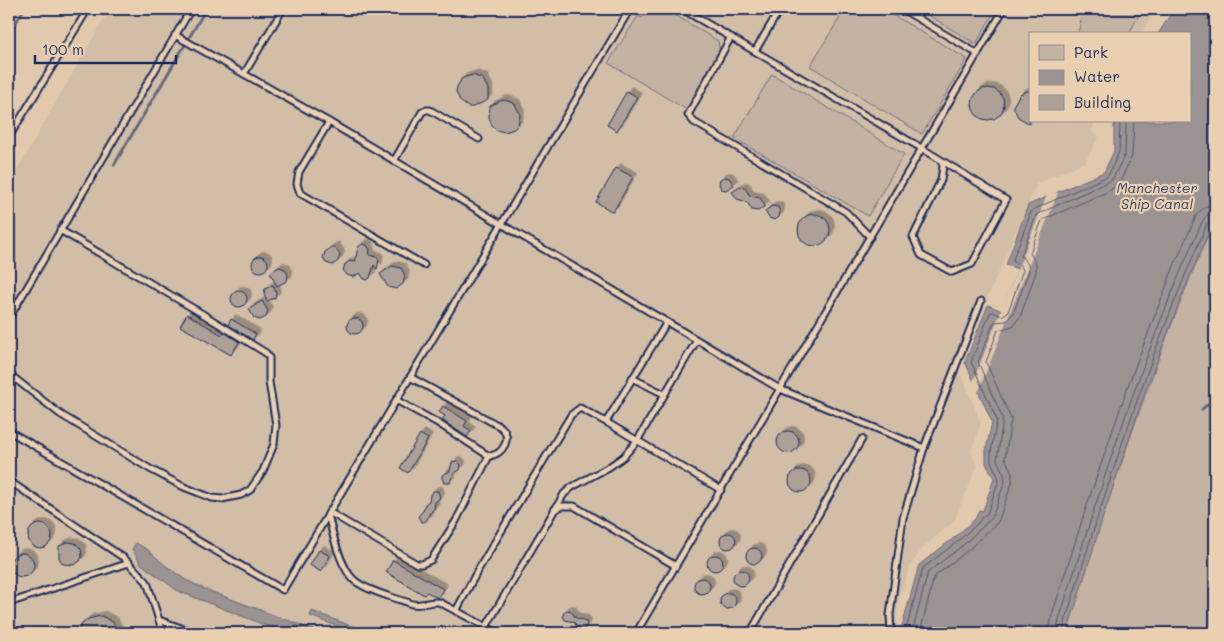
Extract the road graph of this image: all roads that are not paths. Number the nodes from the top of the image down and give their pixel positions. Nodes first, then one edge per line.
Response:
1 (88, 9) edge
2 (191, 9) edge
3 (283, 9) edge
4 (630, 9) edge
5 (682, 9) edge
6 (780, 9) edge
7 (902, 9) edge
8 (1004, 9) edge
9 (175, 35) junction
10 (732, 37) junction
11 (755, 51) junction
12 (978, 54) junction
13 (244, 74) junction
14 (329, 122) junction
15 (9, 137) edge
16 (479, 139) dead end
17 (923, 149) junction
18 (941, 160) junction
19 (394, 161) junction
20 (501, 225) junction
21 (60, 230) junction
22 (870, 238) junction
23 (424, 265) dead end
24 (981, 301) dead end
25 (9, 318) edge
26 (667, 322) junction
27 (697, 340) junction
28 (9, 374) edge
29 (410, 377) junction
30 (632, 378) junction
31 (780, 389) junction
32 (664, 394) junction
33 (396, 400) junction
34 (606, 422) junction
35 (9, 430) edge
36 (862, 439) dead end
37 (637, 440) junction
38 (924, 448) junction
39 (489, 456) junction
40 (9, 481) edge
41 (721, 490) junction
42 (554, 510) junction
43 (329, 513) junction
44 (129, 564) junction
45 (676, 566) junction
46 (9, 603) edge
47 (456, 611) junction
48 (159, 620) junction
49 (486, 627) junction
50 (163, 633) edge
51 (195, 633) edge
52 (498, 633) edge
53 (636, 633) edge
54 (750, 633) edge
55 (891, 633) edge

1 - 15 lane
2 - 9 lane
3 - 13 lane
4 - 20 lane
5 - 10 lane
6 - 11 lane
7 - 12 lane
8 - 12 lane
9 - 13 lane
9 - 21 lane
10 - 11 lane
10 - 22 lane
11 - 17 lane
12 - 17 lane
13 - 14 lane
14 - 19 lane
14 - 23 lane
16 - 19 lane
17 - 18 lane
17 - 22 lane
18 - 18 lane
19 - 20 lane
20 - 26 lane
20 - 29 lane
21 - 25 lane
21 - 28 lane
22 - 31 lane
24 - 38 lane
26 - 27 lane
26 - 30 lane
27 - 31 lane
27 - 32 lane
29 - 33 lane
29 - 39 lane
30 - 32 lane
30 - 34 lane
31 - 38 lane
31 - 41 lane
32 - 37 lane
33 - 39 lane
33 - 43 lane
34 - 37 lane
34 - 47 lane
35 - 43 lane
36 - 54 lane
37 - 41 lane
37 - 42 lane
38 - 55 lane
39 - 43 lane
40 - 44 lane
41 - 45 lane
42 - 45 lane
42 - 49 lane
43 - 47 lane
44 - 46 lane
44 - 48 lane
45 - 53 lane
47 - 49 lane
48 - 50 lane
48 - 51 lane
49 - 52 lane

